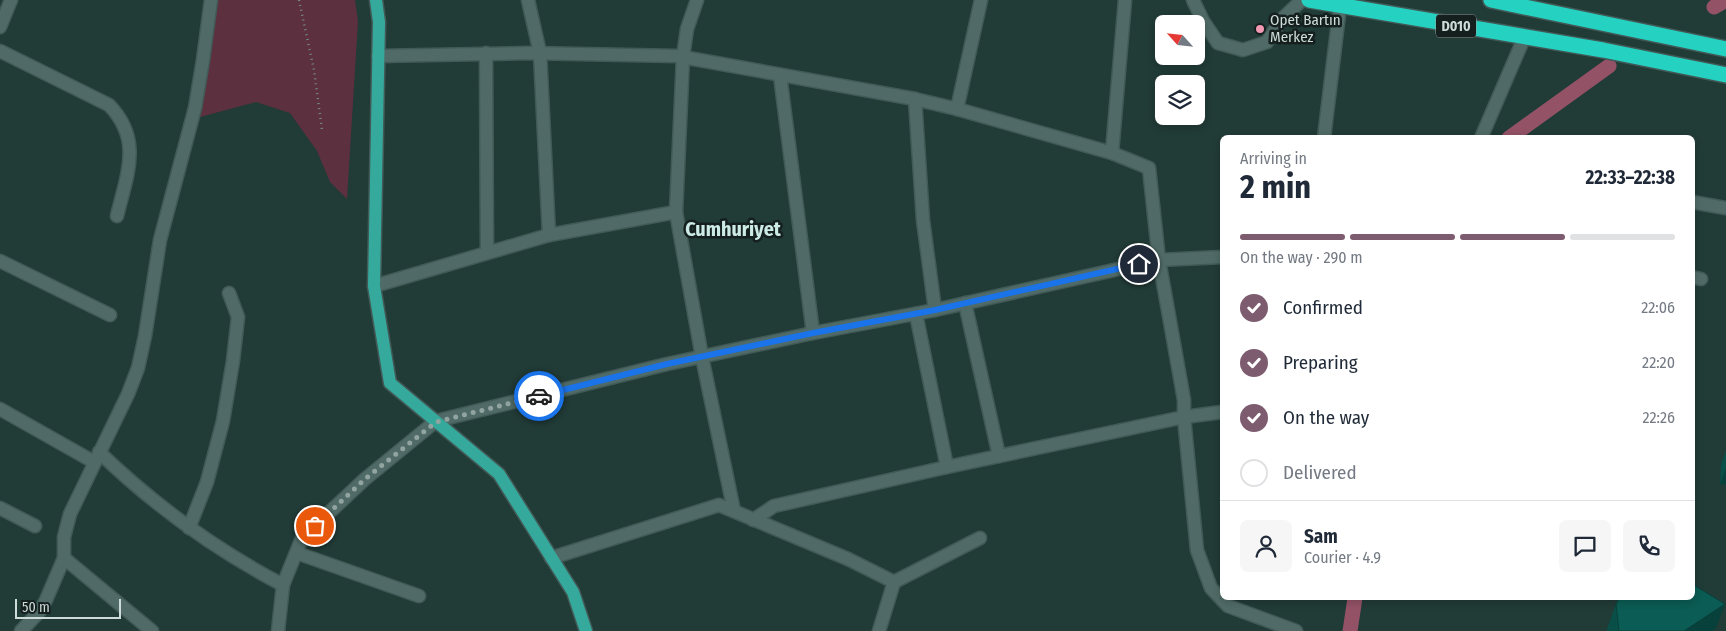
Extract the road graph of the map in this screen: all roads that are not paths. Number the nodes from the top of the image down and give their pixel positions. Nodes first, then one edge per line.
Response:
1 (11, 0) edge
2 (211, 0) edge
3 (376, 0) edge
4 (528, 0) edge
5 (697, 0) edge
6 (981, 0) edge
7 (1125, 0) edge
8 (1193, 0) edge
9 (1302, 0) edge
10 (1309, 0) edge
11 (1491, 0) edge
12 (1340, 14) dead end
13 (0, 27) edge
14 (1524, 38) junction
15 (1726, 49) edge
16 (0, 51) edge
17 (486, 53) junction
18 (540, 53) junction
19 (378, 56) junction
20 (683, 57) junction
21 (780, 75) junction
22 (1726, 75) edge
23 (915, 99) junction
24 (957, 109) junction
25 (1324, 135) edge
26 (1482, 135) edge
27 (1112, 153) junction
28 (1695, 203) edge
29 (1726, 208) edge
30 (676, 212) junction
31 (117, 216) dead end
32 (548, 234) junction
33 (487, 253) junction
34 (1220, 257) edge
35 (1159, 260) junction
36 (0, 261) edge
37 (374, 286) junction
38 (229, 293) dead end
39 (965, 304) junction
40 (935, 310) junction
41 (916, 314) junction
42 (110, 315) dead end
43 (813, 333) junction
44 (702, 357) junction
45 (0, 409) edge
46 (1220, 412) edge
47 (1184, 417) junction
48 (436, 422) junction
49 (999, 456) junction
50 (96, 457) junction
51 (947, 467) junction
52 (0, 508) edge
53 (734, 511) junction
54 (753, 520) junction
55 (35, 526) dead end
56 (189, 528) junction
57 (980, 538) dead end
58 (296, 553) junction
59 (64, 558) junction
60 (551, 558) junction
61 (894, 582) junction
62 (284, 585) junction
63 (419, 596) dead end
64 (1220, 598) edge
65 (1222, 600) edge
66 (150, 630) edge
67 (21, 631) edge
68 (278, 631) edge
69 (586, 631) edge
70 (878, 631) edge
71 (1296, 631) edge

1 - 13 street
2 - 50 street
3 - 19 main road
4 - 18 street
5 - 20 street
6 - 24 street
7 - 27 street
8 - 9 street
10 - 14 highway, D010
11 - 15 highway, D010
12 - 25 street
14 - 22 highway, D010
14 - 26 street
16 - 31 street
17 - 18 street
17 - 19 street
17 - 33 street
18 - 20 street
18 - 32 street
19 - 37 main road
20 - 21 street
20 - 30 street
21 - 23 street
21 - 43 street
23 - 24 street
23 - 40 street
24 - 27 street
27 - 35 street
28 - 29 street
30 - 32 street
30 - 44 street
32 - 33 street
33 - 37 street
34 - 35 street
35 - 39 street
35 - 47 street
36 - 42 street
37 - 48 main road
38 - 56 street
39 - 40 street
39 - 49 street
40 - 41 street
41 - 43 street
41 - 51 street
43 - 44 street
44 - 48 street
44 - 53 street
45 - 50 street
46 - 47 street
47 - 49 street
47 - 64 street
48 - 58 street
48 - 60 main road
49 - 51 street
50 - 56 street
50 - 59 street
51 - 54 street
52 - 55 street
53 - 54 street
53 - 60 street
54 - 61 street
56 - 62 street
57 - 61 street
58 - 62 street
58 - 63 street
59 - 66 street
59 - 67 street
60 - 69 main road
61 - 70 street
62 - 68 street
65 - 71 street

